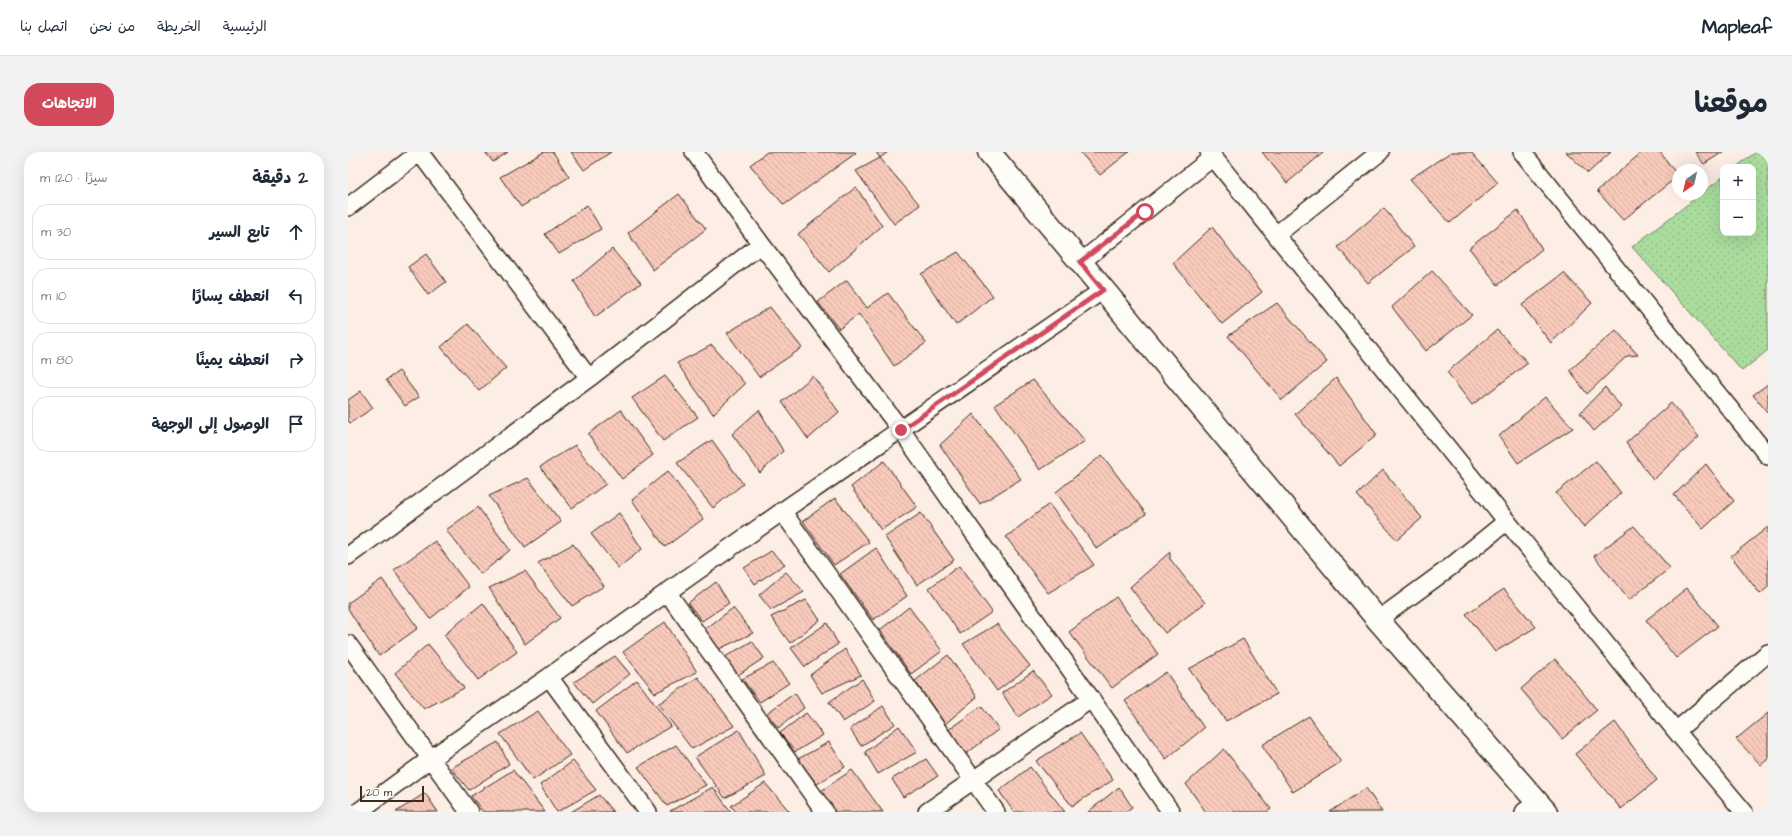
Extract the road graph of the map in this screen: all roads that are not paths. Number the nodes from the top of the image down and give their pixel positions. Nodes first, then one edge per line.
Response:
1 (420, 152) edge
2 (694, 152) edge
3 (989, 152) edge
4 (1380, 152) edge
5 (1522, 152) edge
6 (1211, 155) edge
7 (348, 206) edge
8 (1276, 235) junction
9 (761, 244) junction
10 (1080, 262) junction
11 (1103, 290) junction
12 (589, 378) junction
13 (901, 430) junction
14 (1768, 456) edge
15 (782, 511) junction
16 (1507, 521) junction
17 (348, 556) edge
18 (667, 592) junction
19 (1378, 620) junction
20 (348, 644) edge
21 (1768, 654) edge
22 (549, 677) junction
23 (1092, 699) junction
24 (1676, 731) junction
25 (430, 759) junction
26 (974, 781) junction
27 (1536, 809) edge
28 (358, 812) edge
29 (469, 812) edge
30 (648, 812) edge
31 (825, 812) edge
32 (927, 812) edge
33 (996, 812) edge
34 (1171, 812) edge
35 (1744, 812) edge

1 - 7 street
1 - 12 street
2 - 9 street
3 - 10 street
4 - 8 street
5 - 14 street
6 - 8 street
6 - 10 street
8 - 16 street
9 - 12 street
9 - 13 street
10 - 11 street
11 - 13 street
11 - 19 street
12 - 17 street
13 - 15 street
13 - 23 street
15 - 18 street
15 - 26 street
16 - 19 street
16 - 24 street
18 - 22 street
18 - 31 street
19 - 27 street
20 - 25 street
21 - 24 street
22 - 25 street
22 - 30 street
23 - 26 street
23 - 34 street
24 - 35 street
25 - 28 street
25 - 29 street
26 - 32 street
26 - 33 street

